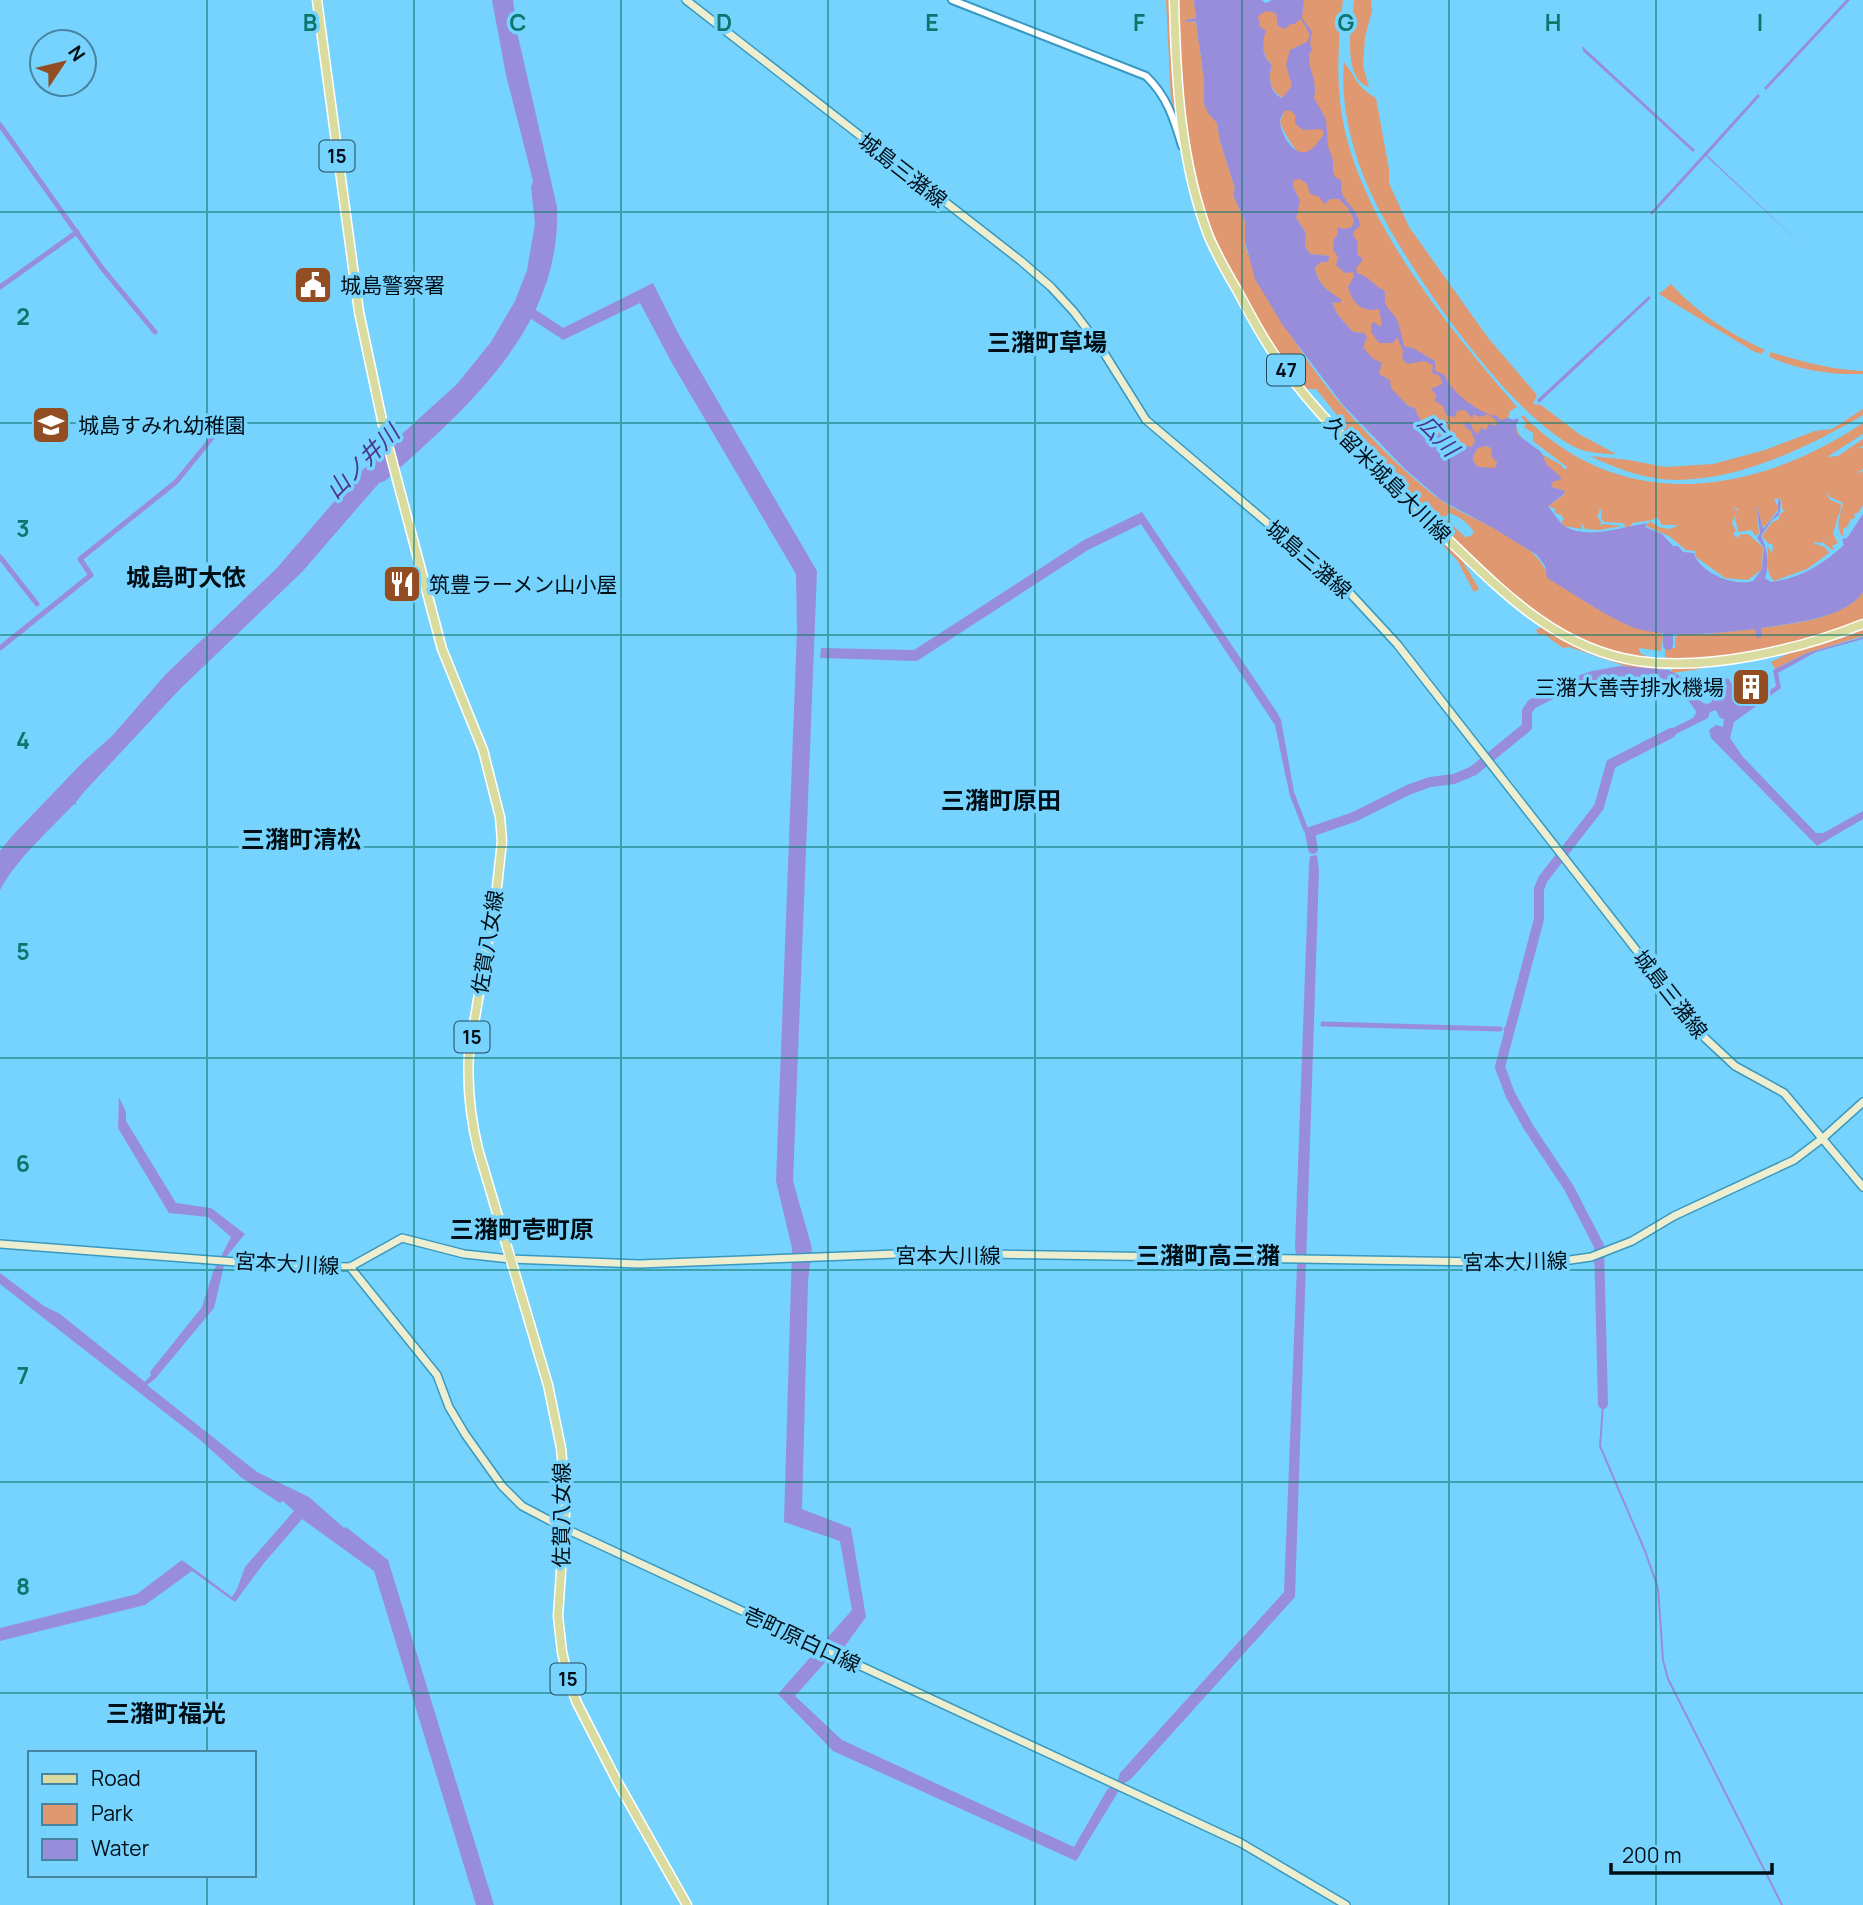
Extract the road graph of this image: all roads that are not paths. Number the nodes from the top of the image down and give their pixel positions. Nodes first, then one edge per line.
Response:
1 (317, 0) edge
2 (686, 0) edge
3 (952, 0) edge
4 (1174, 0) edge
5 (1189, 169) junction
6 (1863, 624) edge
7 (1863, 1102) edge
8 (1824, 1138) junction
9 (1863, 1187) edge
10 (0, 1244) edge
11 (510, 1259) junction
12 (350, 1267) junction
13 (564, 1528) junction
14 (687, 1905) edge
15 (1346, 1905) edge

1 - 11 main road, 佐賀八女線 / 15
2 - 8 main road, 城島三潴線
3 - 5 street
4 - 5 main road, 久留米城島大川線 / 47
5 - 6 main road, 久留米城島大川線 / 47
7 - 8 main road, 宮本大川線
8 - 9 main road, 城島三潴線
8 - 11 main road, 宮本大川線
10 - 12 main road, 宮本大川線
11 - 12 main road, 宮本大川線
11 - 13 main road, 佐賀八女線 / 15
12 - 13 main road, 壱町原白口線
13 - 14 main road, 佐賀八女線 / 15
13 - 15 main road, 壱町原白口線

